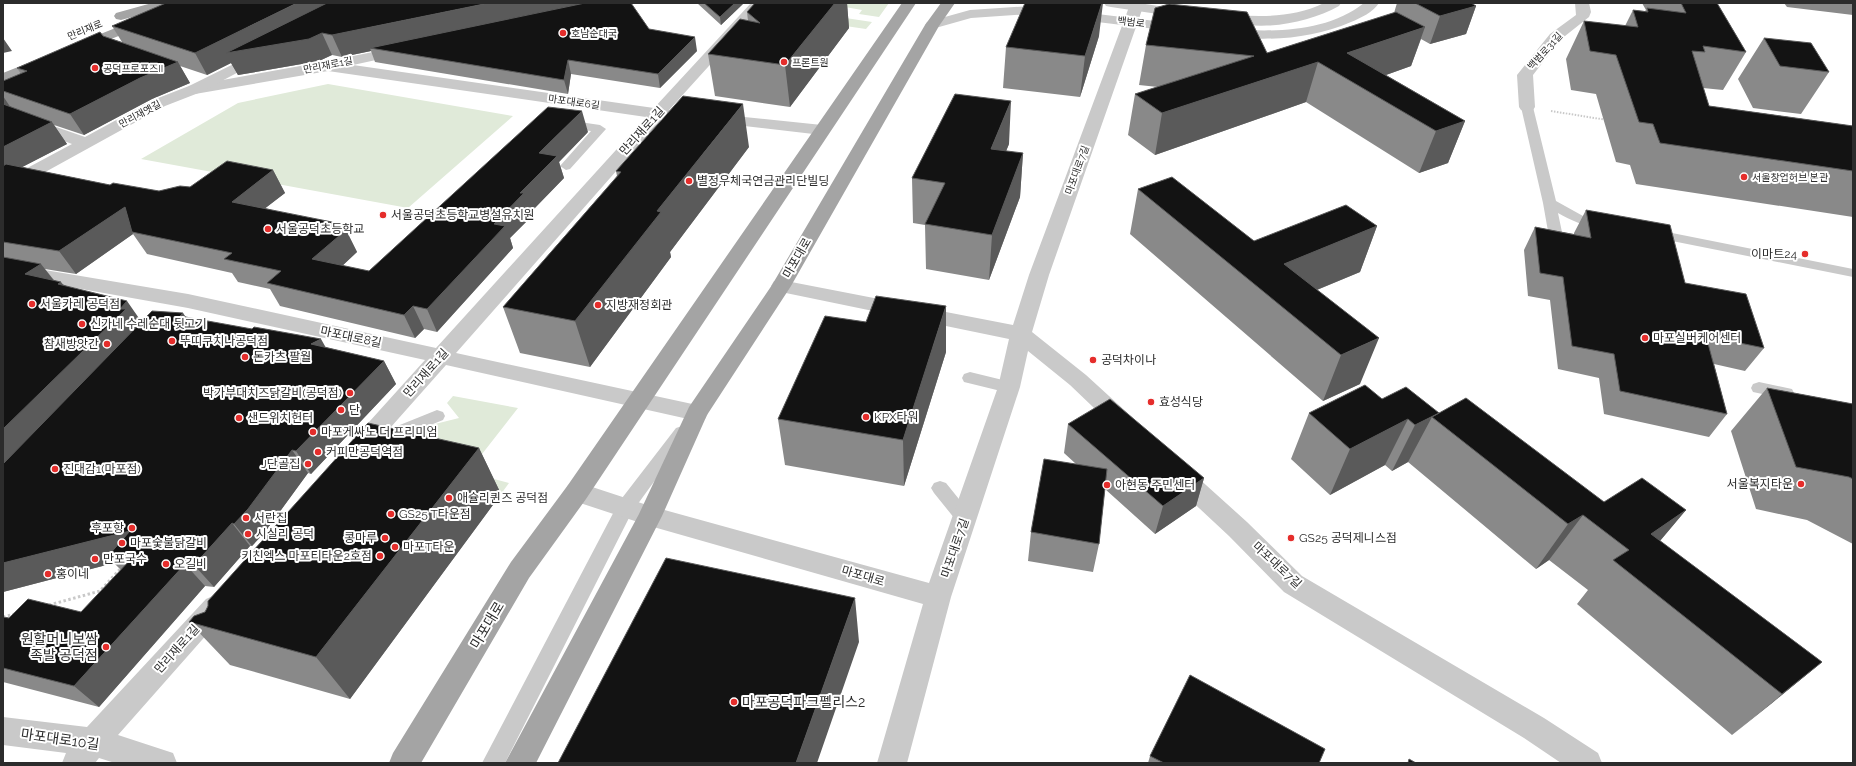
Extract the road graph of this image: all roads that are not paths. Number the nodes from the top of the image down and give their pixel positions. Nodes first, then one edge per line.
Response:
1 (155, 3) edge
2 (759, 3) edge
3 (909, 3) edge
4 (948, 3) edge
5 (1111, 3) edge
6 (1334, 3) edge
7 (1372, 3) edge
8 (1582, 3) edge
9 (172, 8) edge
10 (142, 10) junction
11 (1188, 14) edge
12 (1133, 15) junction
13 (1224, 17) edge
14 (932, 25) junction
15 (103, 27) junction
16 (1193, 29) edge
17 (1215, 32) edge
18 (419, 46) edge
19 (272, 49) edge
20 (3, 64) edge
21 (328, 66) junction
22 (3, 78) edge
23 (192, 82) junction
24 (1527, 108) joint
25 (658, 113) junction
26 (20, 120) edge
27 (556, 123) edge
28 (822, 130) junction
29 (86, 143) junction
30 (566, 166) dead end
31 (4, 187) edge
32 (1550, 203) junction
33 (1618, 227) edge
34 (1642, 231) edge
35 (1556, 237) edge
36 (3, 270) edge
37 (1853, 273) edge
38 (781, 286) junction
39 (188, 301) junction
40 (172, 317) edge
41 (1021, 334) junction
42 (441, 357) junction
43 (970, 378) dead end
44 (1009, 387) junction
45 (1759, 388) dead end
46 (1798, 395) edge
47 (638, 400) junction
48 (697, 413) junction
49 (437, 416) dead end
50 (1141, 439) edge
51 (359, 447) junction
52 (1164, 460) edge
53 (344, 465) edge
54 (940, 488) dead end
55 (577, 492) junction
56 (625, 507) junction
57 (650, 516) junction
58 (964, 519) junction
59 (228, 592) joint
60 (938, 597) junction
61 (231, 614) edge
62 (3, 731) edge
63 (85, 753) edge
64 (162, 763) edge
65 (404, 763) edge
66 (493, 763) edge
67 (520, 763) edge
68 (892, 763) edge
69 (1587, 763) edge

1 - 10 street
2 - 25 street, 만리재로1길
3 - 28 main road, 마포대로
4 - 14 main road, 마포대로
5 - 12 street, 백범로
6 - 13 street
7 - 17 street
8 - 24 street, 백범로31길
9 - 10 main road, 만리재로
9 - 15 main road, 만리재로
10 - 15 main road, 만리재로
11 - 12 street, 백범로
12 - 14 street, 백범로
12 - 16 street, 백범로
12 - 41 street, 마포대로7길
14 - 38 main road, 마포대로
15 - 20 main road, 만리재로
15 - 22 main road, 만리재로
18 - 21 street, 만리재로1길
19 - 23 street, 만리재옛길
21 - 23 street, 만리재로1길
21 - 25 street, 마포대로6길
23 - 29 street, 만리재옛길
24 - 32 lane
25 - 28 street, 마포대로6길
25 - 42 street, 만리재로1길
26 - 29 street
27 - 30 lane
28 - 47 main road, 마포대로
29 - 31 street, 만리재옛길
32 - 33 lane
32 - 35 lane
34 - 37 lane
36 - 39 street, 마포대로8길
38 - 41 street
38 - 48 main road, 마포대로
39 - 40 street
39 - 42 street, 마포대로8길
41 - 44 street, 마포대로7길
41 - 50 street
42 - 47 street, 마포대로8길
42 - 51 street, 만리재로1길
43 - 44 lane
44 - 58 street, 마포대로7길
45 - 46 lane
47 - 48 street, 마포대로8길
47 - 55 main road, 마포대로
48 - 56 lane
48 - 57 main road, 마포대로
49 - 51 lane
51 - 53 street, 만리재로1길
52 - 69 street, 마포대로7길
54 - 58 lane
55 - 56 street, 마포대로
55 - 65 main road, 마포대로
56 - 57 street, 마포대로
56 - 66 lane
57 - 60 street, 마포대로
57 - 67 main road, 마포대로
58 - 60 street, 마포대로7길
59 - 61 lane
59 - 63 street, 만리재로1길
60 - 68 street, 마포대로7길
62 - 63 street, 마포대로10길
63 - 64 street, 마포대로10길

